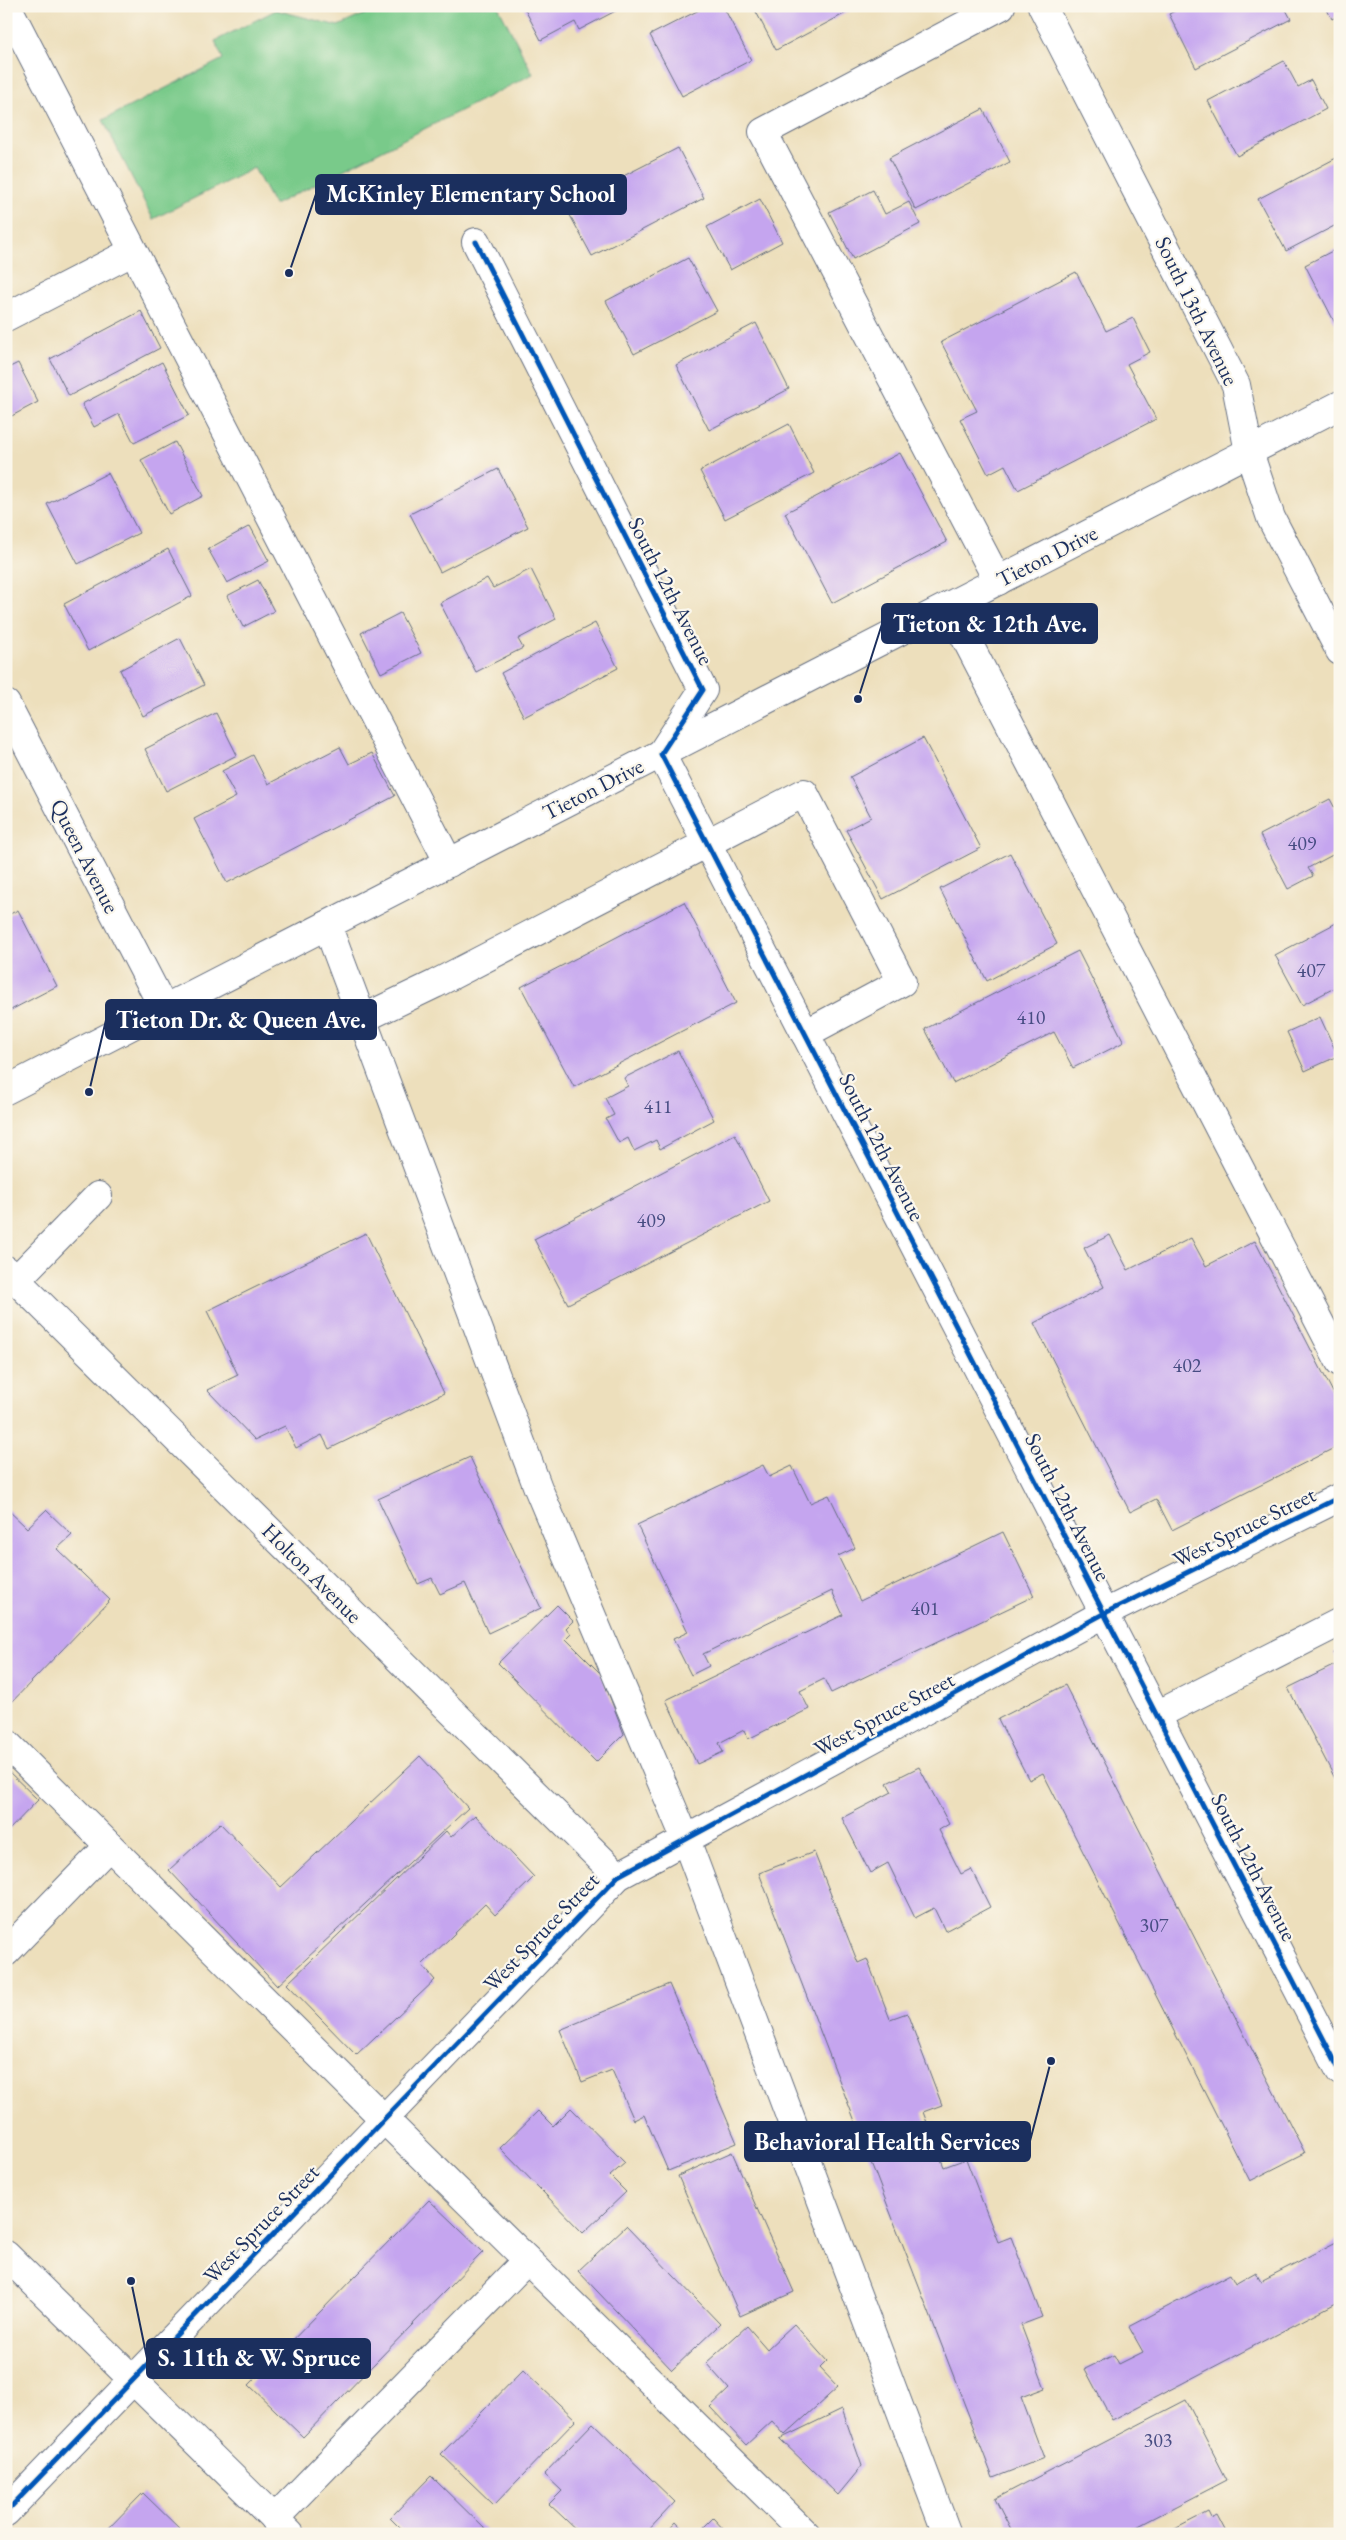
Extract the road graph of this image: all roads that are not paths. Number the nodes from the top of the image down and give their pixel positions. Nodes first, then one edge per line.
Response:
1 (7, 6) edge
2 (1001, 6) edge
3 (1042, 6) edge
4 (476, 242) dead end
5 (132, 252) junction
6 (6, 317) edge
7 (1340, 405) edge
8 (1249, 452) junction
9 (998, 581) junction
10 (949, 606) junction
11 (1340, 651) edge
12 (6, 704) edge
13 (661, 754) junction
14 (708, 844) junction
15 (449, 863) junction
16 (327, 925) junction
17 (164, 1009) junction
18 (362, 1019) junction
19 (805, 1034) junction
20 (6, 1090) edge
21 (98, 1196) dead end
22 (11, 1275) edge
23 (1340, 1362) edge
24 (1340, 1497) edge
25 (1105, 1613) junction
26 (1340, 1622) edge
27 (1157, 1715) junction
28 (6, 1743) edge
29 (686, 1840) junction
30 (109, 1846) junction
31 (618, 1876) junction
32 (6, 1952) edge
33 (1340, 2071) edge
34 (384, 2119) junction
35 (6, 2255) edge
36 (527, 2260) junction
37 (134, 2381) junction
38 (6, 2512) edge
39 (282, 2526) edge
40 (806, 2534) edge
41 (947, 2534) edge

1 - 5 street
2 - 9 street
3 - 8 street, South 13th Avenue
4 - 13 street, South 12th Avenue
5 - 6 street
5 - 15 street
7 - 8 street, Tieton Drive
8 - 9 street, Tieton Drive
8 - 11 street, South 13th Avenue
9 - 10 street, Tieton Drive
10 - 13 street, Tieton Drive
10 - 23 street
12 - 17 street, Queen Avenue
13 - 14 street, South 12th Avenue
13 - 15 street, Tieton Drive
14 - 18 street
14 - 19 street, South 12th Avenue
14 - 19 street
15 - 16 street, Tieton Drive
16 - 17 street, Tieton Drive
16 - 18 street
17 - 20 street, Tieton Drive
18 - 29 street
19 - 25 street, South 12th Avenue
21 - 22 street
22 - 31 street, Holton Avenue
24 - 25 street, West Spruce Street
25 - 27 street, South 12th Avenue
25 - 29 street, West Spruce Street
26 - 27 street
27 - 33 street, South 12th Avenue
28 - 30 street
29 - 31 street, West Spruce Street
29 - 41 street
30 - 32 street
30 - 34 street
31 - 34 street, West Spruce Street
34 - 36 street
34 - 37 street, West Spruce Street
35 - 37 street
36 - 39 street
36 - 40 street
37 - 38 street, West Spruce Street
37 - 39 street

